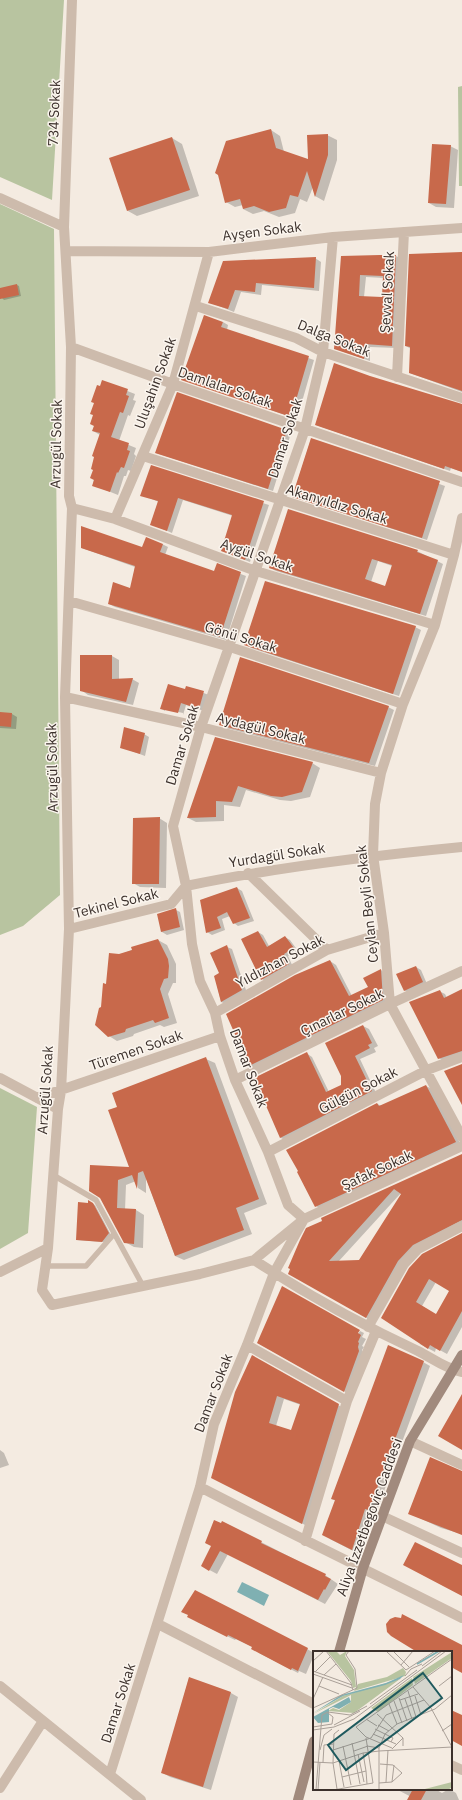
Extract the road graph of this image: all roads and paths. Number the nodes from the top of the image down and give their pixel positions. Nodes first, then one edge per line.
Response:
1 (72, 0) edge
2 (0, 198) edge
3 (64, 227) junction
4 (462, 228) edge
5 (404, 232) junction
6 (333, 237) junction
7 (66, 251) junction
8 (209, 252) junction
9 (196, 306) junction
10 (71, 347) junction
11 (323, 352) junction
12 (397, 377) junction
13 (173, 384) junction
14 (462, 398) edge
15 (306, 429) junction
16 (143, 456) junction
17 (462, 482) edge
18 (280, 500) junction
19 (72, 508) junction
20 (462, 518) edge
21 (115, 519) junction
22 (454, 555) junction
23 (256, 571) junction
24 (69, 601) junction
25 (435, 625) junction
26 (230, 647) junction
27 (64, 697) junction
28 (403, 704) junction
29 (201, 727) junction
30 (380, 773) junction
31 (462, 847) edge
32 (373, 855) junction
33 (248, 873) junction
34 (186, 886) junction
35 (69, 929) junction
36 (384, 933) junction
37 (327, 950) junction
38 (462, 971) edge
39 (390, 1004) junction
40 (215, 1013) junction
41 (220, 1036) junction
42 (462, 1057) edge
43 (427, 1070) junction
44 (0, 1078) edge
45 (235, 1080) junction
46 (61, 1091) junction
47 (37, 1098) junction
48 (58, 1109) junction
49 (462, 1137) edge
50 (462, 1146) edge
51 (268, 1152) junction
52 (53, 1175) junction
53 (304, 1219) junction
54 (462, 1226) edge
55 (114, 1234) junction
56 (48, 1248) junction
57 (254, 1260) junction
58 (46, 1266) junction
59 (0, 1272) edge
60 (274, 1273) junction
61 (143, 1286) junction
62 (372, 1329) junction
63 (247, 1345) junction
64 (462, 1355) edge
65 (457, 1371) edge
66 (347, 1401) junction
67 (410, 1441) junction
68 (462, 1465) edge
69 (200, 1487) junction
70 (382, 1516) junction
71 (305, 1541) junction
72 (462, 1553) edge
73 (363, 1568) junction
74 (462, 1618) edge
75 (158, 1624) junction
76 (339, 1651) edge
77 (0, 1686) edge
78 (313, 1703) edge
79 (43, 1721) junction
80 (313, 1745) edge
81 (452, 1766) edge
82 (462, 1770) edge
83 (110, 1774) junction
84 (0, 1788) edge
85 (141, 1800) edge
86 (298, 1800) edge

1 - 3 street, 734 Sokak
2 - 3 street
3 - 7 street, Arzugül Sokak
4 - 5 street, Ayşen Sokak
5 - 6 street, Ayşen Sokak
5 - 12 street, Şevval Sokak
6 - 8 street, Ayşen Sokak
6 - 11 street, Damar Sokak
7 - 8 street, Ayşen Sokak
7 - 10 street, Arzugül Sokak
8 - 9 street, Uluşahin Sokak
9 - 11 street, Dalga Sokak
9 - 13 street, Uluşahin Sokak
10 - 13 street, Damlalar Sokak
10 - 19 street, Arzugül Sokak
11 - 12 street, Dalga Sokak
11 - 15 street, Damar Sokak
12 - 14 street, Dalga Sokak
13 - 15 street, Damlalar Sokak
13 - 16 street, Uluşahin Sokak
15 - 17 street, Damlalar Sokak
15 - 18 street, Damar Sokak
16 - 18 street, Akanyıldız Sokak
16 - 21 street, Uluşahin Sokak
18 - 22 street, Akanyıldız Sokak
18 - 23 street, Damar Sokak
19 - 21 street, Aygül Sokak
19 - 24 street, Arzugül Sokak
20 - 22 street, Ceylan Beyli Sokak
21 - 23 street, Aygül Sokak
22 - 25 street, Ceylan Beyli Sokak
23 - 25 street, Aygül Sokak
23 - 26 street, Damar Sokak
24 - 26 street, Gönü Sokak
24 - 27 street, Arzugül Sokak
25 - 28 street, Ceylan Beyli Sokak
26 - 28 street, Gönü Sokak
26 - 29 street, Damar Sokak
27 - 29 street, Aydagül Sokak
27 - 35 street, Arzugül Sokak
28 - 30 street, Ceylan Beyli Sokak
29 - 30 street, Aydagül Sokak
29 - 34 street, Damar Sokak
30 - 32 street, Ceylan Beyli Sokak
31 - 32 street, Yurdagül Sokak
32 - 33 street, Yurdagül Sokak
32 - 36 street, Ceylan Beyli Sokak
33 - 34 street, Yurdagül Sokak
33 - 37 street
34 - 35 street, Tekinel Sokak
34 - 40 street, Damar Sokak
35 - 46 street, Arzugül Sokak
36 - 37 street, Yıldızhan Sokak
36 - 39 street, Ceylan Beyli Sokak
37 - 40 street, Yıldızhan Sokak
38 - 39 street, Çınarlar Sokak
39 - 43 street, Ceylan Beyli Sokak
39 - 45 street, Çınarlar Sokak
40 - 41 street, Damar Sokak
41 - 45 street, Damar Sokak
41 - 46 street, Türemen Sokak
42 - 43 street, Gülgün Sokak
43 - 49 street, Ceylan Beyli Sokak
43 - 51 street, Gülgün Sokak
44 - 47 street
45 - 51 street, Damar Sokak
46 - 47 street, Türemen Sokak
46 - 48 street, Arzugül Sokak
47 - 48 street
48 - 52 street, Arzugül Sokak
50 - 53 street, Şafak Sokak
51 - 53 street, Damar Sokak
52 - 55 lane
52 - 56 street, Arzugül Sokak
53 - 57 street, Şafak Sokak
53 - 60 street, Damar Sokak
54 - 62 street
55 - 58 lane
55 - 61 lane
56 - 58 street, Arzugül Sokak
56 - 59 street
57 - 60 street
57 - 61 street
58 - 61 street, Arzugül Sokak
60 - 62 street
60 - 63 street, Damar Sokak
62 - 65 street
62 - 66 street
63 - 66 street
63 - 69 street, Damar Sokak
64 - 65 street, Aliya İzzetbegoviç Caddesi
65 - 67 street, Aliya İzzetbegoviç Caddesi
66 - 71 street
67 - 68 street
67 - 70 street, Aliya İzzetbegoviç Caddesi
69 - 71 street
69 - 75 street, Damar Sokak
70 - 72 street
70 - 73 street, Aliya İzzetbegoviç Caddesi
71 - 73 street
73 - 74 street
73 - 76 street, Aliya İzzetbegoviç Caddesi
75 - 78 street
75 - 83 street, Damar Sokak
77 - 79 street
79 - 83 street
79 - 84 street
80 - 86 street
81 - 82 street
83 - 85 street

